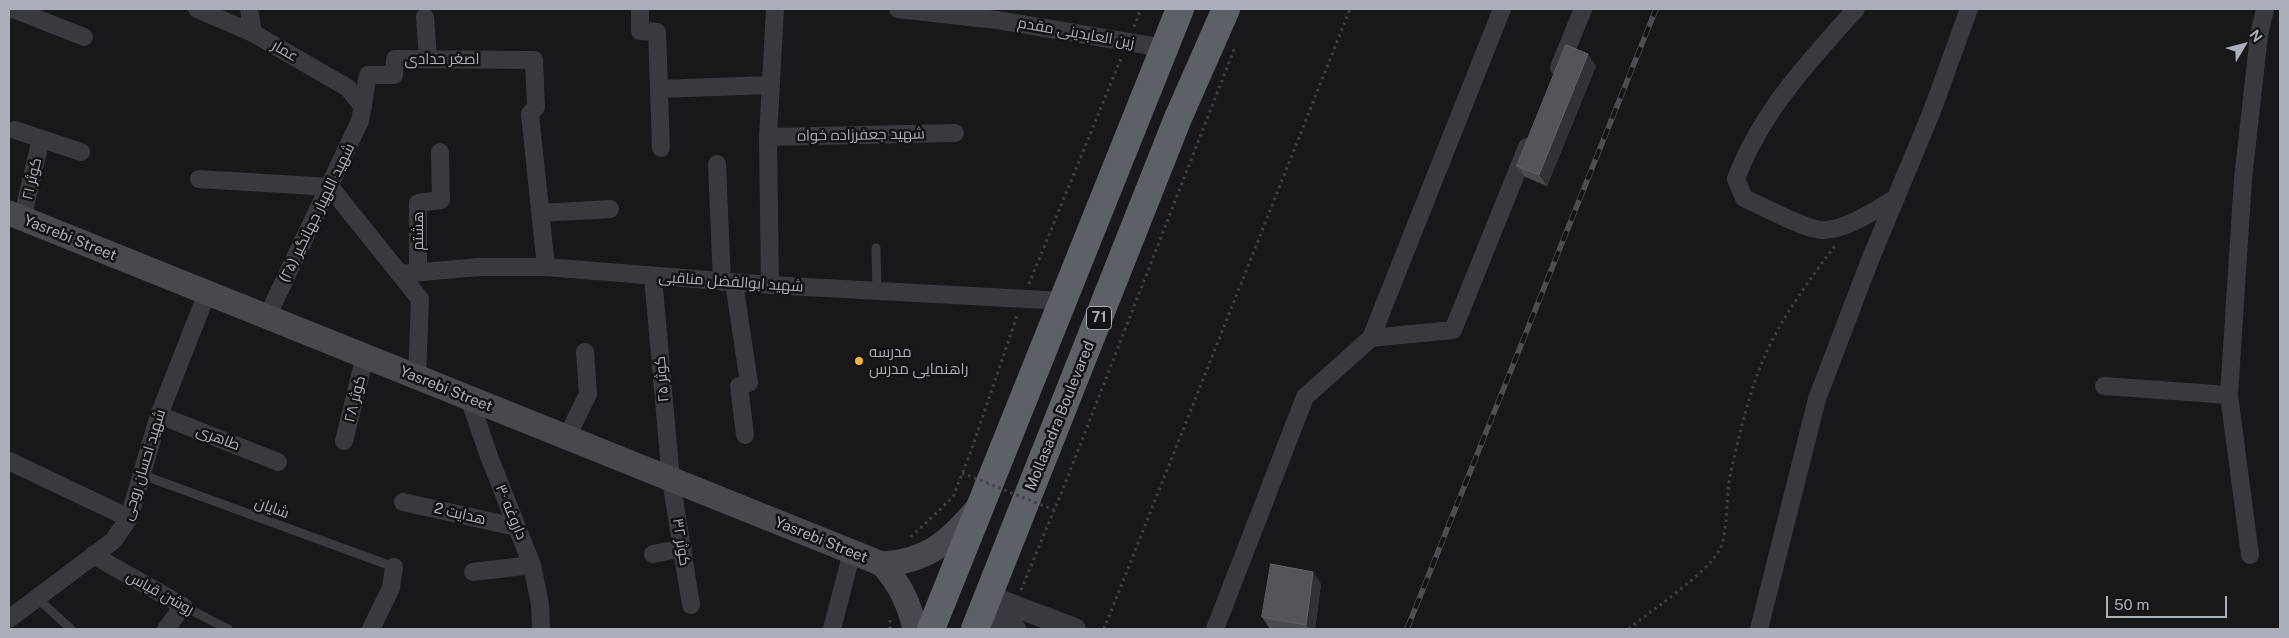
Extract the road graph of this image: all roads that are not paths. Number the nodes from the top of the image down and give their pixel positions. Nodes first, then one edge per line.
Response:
1 (13, 9) edge
2 (197, 9) edge
3 (249, 9) edge
4 (640, 9) edge
5 (775, 9) edge
6 (898, 9) edge
7 (1502, 9) edge
8 (1583, 9) edge
9 (1856, 9) edge
10 (1969, 9) edge
11 (2265, 9) edge
12 (1179, 11) edge
13 (998, 14) edge
14 (425, 17) dead end
15 (1226, 27) edge
16 (253, 33) junction
17 (84, 37) dead end
18 (1164, 48) junction
19 (428, 59) junction
20 (1553, 82) edge
21 (770, 86) junction
22 (659, 89) junction
23 (1143, 101) junction
24 (363, 107) junction
25 (1178, 118) junction
26 (1534, 128) edge
27 (15, 130) dead end
28 (955, 133) dead end
29 (768, 136) junction
30 (41, 139) junction
31 (660, 148) dead end
32 (81, 152) dead end
33 (440, 152) dead end
34 (716, 164) dead end
35 (199, 179) dead end
36 (330, 187) junction
37 (1896, 198) junction
38 (610, 209) dead end
39 (541, 213) junction
40 (16, 216) edge
41 (876, 248) dead end
42 (546, 267) junction
43 (418, 271) junction
44 (400, 274) junction
45 (653, 277) junction
46 (728, 282) junction
47 (770, 285) junction
48 (877, 291) junction
49 (207, 293) junction
50 (1063, 301) junction
51 (267, 317) junction
52 (1371, 338) junction
53 (585, 352) dead end
54 (365, 356) junction
55 (417, 377) junction
56 (2104, 386) dead end
57 (2229, 395) junction
58 (469, 398) junction
59 (159, 415) junction
60 (745, 435) dead end
61 (567, 438) junction
62 (344, 441) dead end
63 (9, 460) edge
64 (278, 462) dead end
65 (140, 474) junction
66 (671, 480) junction
67 (403, 502) dead end
68 (981, 504) junction
69 (129, 518) junction
70 (516, 527) junction
71 (682, 548) junction
72 (852, 552) junction
73 (653, 554) dead end
74 (93, 555) junction
75 (2250, 555) dead end
76 (532, 564) junction
77 (882, 564) junction
78 (394, 567) joint
79 (473, 572) dead end
80 (37, 598) junction
81 (691, 605) dead end
82 (183, 606) junction
83 (981, 613) edge
84 (9, 621) edge
85 (16, 629) edge
86 (71, 629) edge
87 (166, 629) edge
88 (228, 629) edge
89 (370, 629) edge
90 (541, 629) edge
91 (832, 629) edge
92 (915, 629) edge
93 (931, 629) edge
94 (1015, 629) edge
95 (1075, 629) edge
96 (1215, 629) edge
97 (1759, 629) edge

1 - 17 street
2 - 16 street, عمار
3 - 16 street
4 - 22 street
5 - 21 street
6 - 13 street, زین العابدینی مقدم
7 - 52 street
8 - 20 street
9 - 37 street
10 - 37 street
11 - 57 street
12 - 15 highway
12 - 18 highway
13 - 18 street, زین العابدینی مقدم
14 - 19 street
15 - 25 highway, Mollasadra Boulevared / 71
16 - 24 street, عمار
18 - 23 highway
19 - 24 street, اصغر حدادی
19 - 39 street, اصغر حدادی
21 - 22 street
21 - 29 street
22 - 31 street
23 - 25 highway
23 - 50 highway
24 - 36 street, شهید اللهیار جهانگیر (۲۵)
25 - 83 highway, Mollasadra Boulevared / 71
26 - 52 street
27 - 30 street, کوثر ۲۱
28 - 29 street, شهید جعفرزاده خواه
29 - 47 street
30 - 32 street, کوثر ۲۱
30 - 40 street, کوثر ۲۱
33 - 43 street, هشتم
34 - 46 street
35 - 36 street
36 - 44 street
36 - 51 street, شهید اللهیار جهانگیر (۲۵)
37 - 97 street
38 - 39 street
39 - 42 street
40 - 49 main road, Yasrebi Street
41 - 48 lane
42 - 43 street, شهید ابوالفضل مناقبی
42 - 45 street, شهید ابوالفضل مناقبی
43 - 44 street, شهید ابوالفضل مناقبی
44 - 55 street
45 - 46 street, شهید ابوالفضل مناقبی
45 - 66 street, کوثر ۲۵
46 - 47 street, شهید ابوالفضل مناقبی
46 - 60 street
47 - 48 street, شهید ابوالفضل مناقبی
48 - 50 street, شهید ابوالفضل مناقبی
49 - 51 main road, Yasrebi Street
49 - 59 street, شهید احسان روحی
50 - 68 highway
51 - 54 main road, Yasrebi Street
52 - 96 street
53 - 61 street
54 - 55 main road, Yasrebi Street
54 - 62 street, کوثر ۲۸
55 - 58 main road, Yasrebi Street
56 - 57 street
57 - 75 street
58 - 61 main road, Yasrebi Street
58 - 70 street, داروغه ۳۰
59 - 64 street, طاهری
59 - 65 street, شهید احسان روحی
61 - 66 main road, Yasrebi Street
63 - 69 street
65 - 69 street, شهید احسان روحی
65 - 78 lane, شایان
66 - 71 street, کوثر ۳۲
66 - 72 main road, Yasrebi Street
67 - 70 street, هدایت 2
68 - 77 main road
68 - 93 highway
69 - 74 street, شهید احسان روحی
70 - 76 street, داروغه ۳۰
71 - 73 street
71 - 81 street, کوثر ۳۲
72 - 77 main road, Yasrebi Street
72 - 91 street
74 - 80 street, شهید احسان روحی
74 - 82 street, روشن قیاس
76 - 79 street
76 - 90 street, داروغه ۳۰
77 - 92 main road
78 - 89 street
80 - 84 street, شهید احسان روحی
80 - 86 lane
82 - 87 street
82 - 88 lane, روشن قیاس
83 - 94 street
83 - 95 street
84 - 85 street

